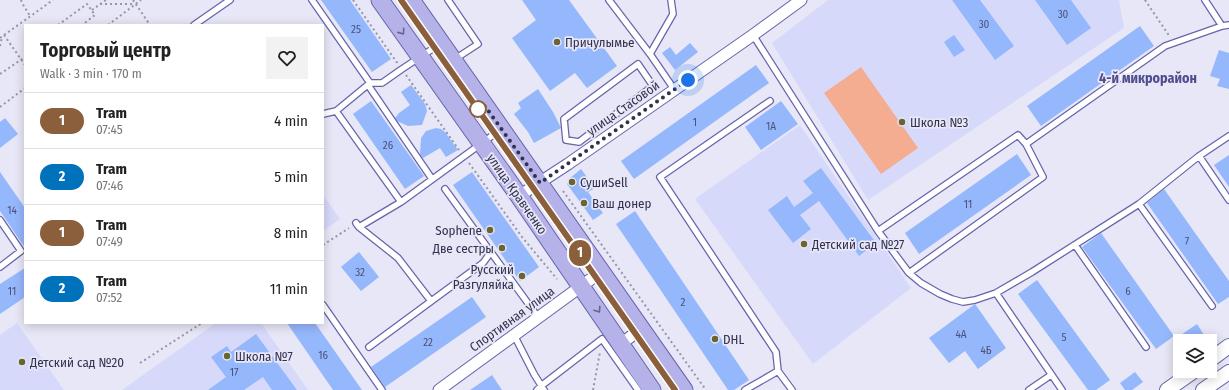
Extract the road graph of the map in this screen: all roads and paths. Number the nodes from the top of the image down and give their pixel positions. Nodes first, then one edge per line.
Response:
1 (21, 0) edge
2 (53, 0) edge
3 (106, 0) edge
4 (134, 0) edge
5 (141, 0) edge
6 (230, 0) edge
7 (312, 0) edge
8 (353, 0) edge
9 (380, 0) edge
10 (411, 0) edge
11 (448, 0) edge
12 (609, 0) edge
13 (671, 0) edge
14 (801, 0) edge
15 (1145, 0) edge
16 (1205, 0) edge
17 (100, 4) junction
18 (136, 4) junction
19 (92, 10) junction
20 (30, 16) junction
21 (59, 24) edge
22 (83, 24) edge
23 (109, 24) edge
24 (149, 24) edge
25 (195, 24) edge
26 (1229, 25) edge
27 (1222, 26) junction
28 (753, 35) junction
29 (2, 36) edge
30 (441, 43) junction
31 (1174, 43) junction
32 (0, 46) edge
33 (650, 54) junction
34 (24, 58) edge
35 (420, 58) junction
36 (21, 60) junction
37 (453, 60) junction
38 (24, 64) edge
39 (402, 69) junction
40 (0, 74) edge
41 (369, 84) junction
42 (24, 89) edge
43 (674, 89) junction
44 (770, 101) dead end
45 (0, 107) edge
46 (336, 111) junction
47 (324, 114) edge
48 (502, 129) junction
49 (1229, 136) edge
50 (579, 142) joint
51 (481, 143) junction
52 (1026, 144) junction
53 (464, 156) junction
54 (1199, 156) junction
55 (432, 179) junction
56 (546, 179) junction
57 (445, 188) dead end
58 (518, 196) junction
59 (1229, 200) edge
60 (401, 202) junction
61 (1139, 204) junction
62 (0, 220) edge
63 (357, 225) junction
64 (878, 231) junction
65 (324, 244) edge
66 (1075, 245) junction
67 (491, 252) junction
68 (0, 267) edge
69 (602, 271) junction
70 (909, 273) junction
71 (576, 290) junction
72 (996, 293) junction
73 (432, 301) junction
74 (324, 306) edge
75 (1212, 306) dead end
76 (538, 317) junction
77 (200, 324) edge
78 (642, 328) junction
79 (514, 335) junction
80 (602, 338) junction
81 (621, 344) junction
82 (1229, 346) edge
83 (369, 347) dead end
84 (1146, 347) dead end
85 (1217, 355) edge
86 (140, 363) dead end
87 (778, 371) junction
88 (1229, 372) edge
89 (1051, 375) junction
90 (1184, 378) edge
91 (541, 389) edge
92 (382, 390) edge
93 (439, 390) edge
94 (593, 390) edge
95 (638, 390) edge
96 (652, 390) edge
97 (684, 390) edge
98 (706, 390) edge
99 (745, 390) edge
100 (792, 390) edge
101 (1029, 390) edge
102 (1062, 390) edge
103 (1167, 390) edge
104 (1204, 390) edge

1 - 20 path
2 - 20 path
3 - 17 path
4 - 18 path
5 - 18 path
6 - 25 lane
7 - 41 lane
8 - 39 path
9 -> 35 main road, улица Кравченко
10 - 30 main road, улица Кравченко
11 - 37 lane
12 - 33 lane
13 - 33 lane
14 - 28 street, улица Стасовой
15 - 31 path
16 - 27 lane
17 - 18 path
17 - 19 path
18 - 23 path
18 - 24 path
19 - 21 path
19 - 22 path
20 - 29 path
26 - 27 lane
27 - 31 lane
28 - 43 street, улица Стасовой
28 - 64 lane
29 - 32 path
29 - 36 path
30 - 35 lane
30 - 37 main road, улица Кравченко
31 - 52 lane
33 - 43 lane
34 - 36 path
35 - 39 lane
35 - 51 main road, улица Кравченко
36 - 38 path
36 - 40 path
37 - 48 main road, улица Кравченко
39 - 41 lane
39 - 53 path
41 - 46 lane
41 - 55 lane
42 - 45 path
43 - 56 street, улица Стасовой
44 - 87 lane
46 - 47 lane
46 - 60 lane
48 - 51 lane
48 - 56 main road, улица Кравченко
49 - 54 lane
50 - 50 lane
51 - 53 lane
51 - 58 main road, улица Кравченко
52 - 64 lane
52 - 70 lane
53 - 55 lane
53 - 71 path
54 - 59 lane
54 - 61 lane
55 - 60 lane
56 - 58 street, улица Стасовой
56 - 69 main road, улица Кравченко
56 - 98 path
57 - 67 lane
58 - 71 main road, улица Кравченко
60 - 63 lane
61 - 66 lane
61 - 75 lane
62 - 68 lane
63 - 65 path
63 - 73 lane
64 - 70 lane
66 - 72 lane
66 - 84 lane
67 - 73 lane
67 - 76 lane
69 - 71 street, Спортивная улица
69 - 78 main road, улица Кравченко
70 - 72 lane
71 - 76 street, Спортивная улица
71 -> 81 main road, улица Кравченко
72 - 89 lane
73 - 83 lane
74 - 92 lane
76 - 79 street, Спортивная улица
77 - 86 path
78 - 81 street
78 - 97 main road, улица Кравченко
79 - 91 lane
79 - 93 street, Спортивная улица
80 - 91 lane
80 - 94 path
80 - 95 lane
81 - 96 main road, улица Кравченко
82 - 85 street
87 - 99 lane
87 - 100 lane
88 - 104 street
89 - 101 lane
89 - 102 lane
90 - 103 street

